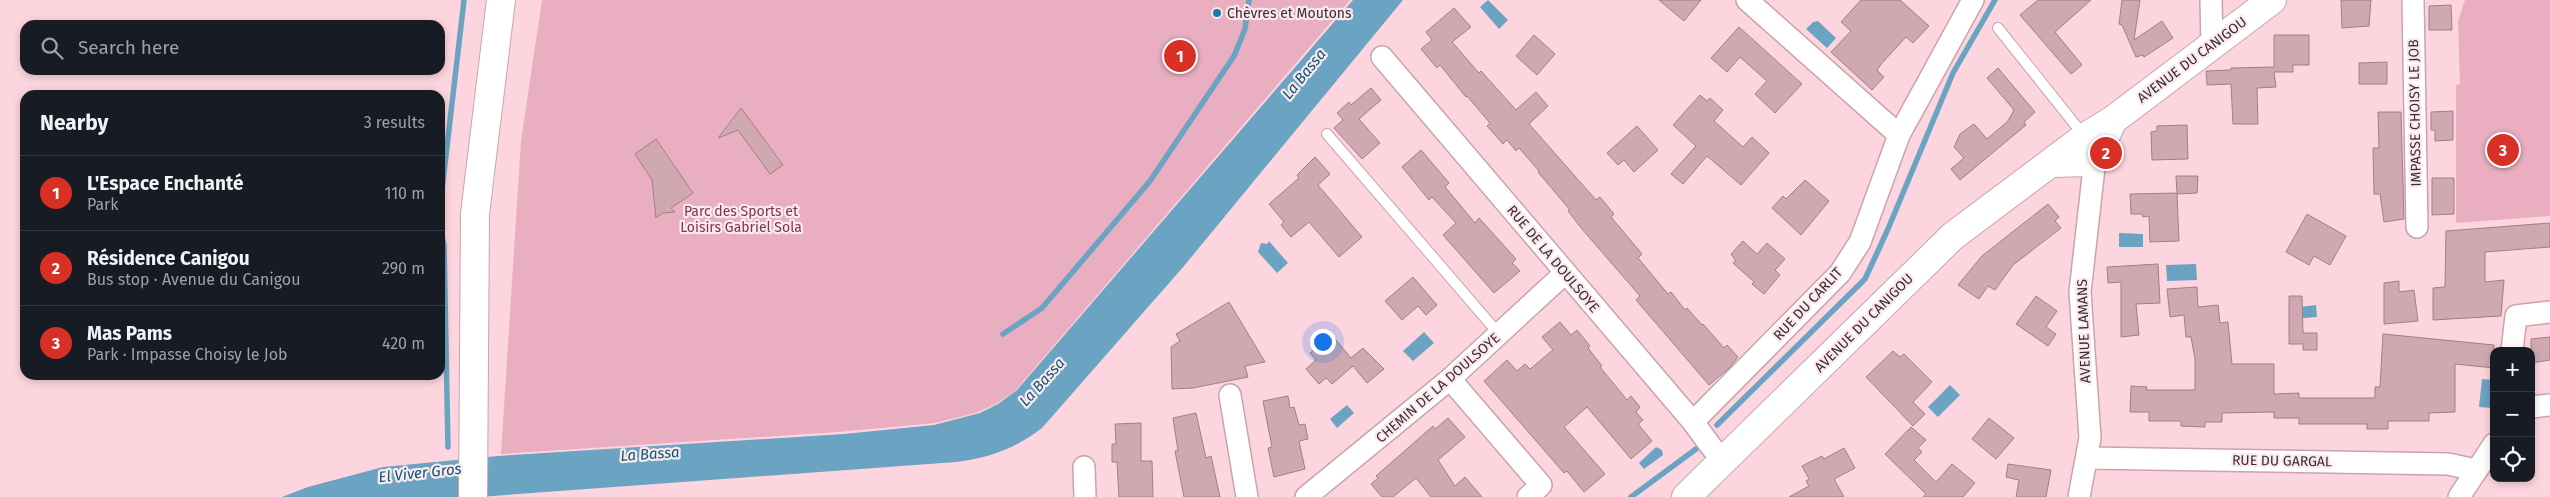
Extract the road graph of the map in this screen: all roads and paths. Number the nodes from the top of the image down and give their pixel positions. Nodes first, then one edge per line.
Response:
1 (500, 0) edge
2 (1747, 0) edge
3 (1973, 0) edge
4 (2211, 0) edge
5 (2272, 0) edge
6 (2413, 0) edge
7 (1998, 28) dead end
8 (2212, 45) junction
9 (1382, 57) dead end
10 (1327, 134) dead end
11 (1899, 135) junction
12 (2090, 148) junction
13 (2417, 227) dead end
14 (1564, 273) junction
15 (2550, 312) edge
16 (1499, 334) junction
17 (2512, 347) edge
18 (1450, 379) junction
19 (1230, 395) dead end
20 (2550, 405) edge
21 (2535, 407) edge
22 (1693, 422) junction
23 (2490, 450) edge
24 (2087, 458) junction
25 (1725, 460) junction
26 (1084, 466) dead end
27 (2476, 470) junction
28 (473, 497) edge
29 (1085, 497) edge
30 (1247, 497) edge
31 (1306, 497) edge
32 (1528, 497) edge
33 (1686, 497) edge
34 (2080, 497) edge
35 (2459, 497) edge

1 - 28 street
2 - 11 street
3 - 11 street, RUE DU CARLIT
4 - 8 street
5 - 8 street, AVENUE DU CANIGOU
6 - 13 street, IMPASSE CHOISY LE JOB
7 - 12 lane
8 - 12 street, AVENUE DU CANIGOU
9 - 14 street, RUE DE LA DOULSOYE
10 - 16 lane
11 - 22 street, RUE DU CARLIT
12 - 24 street, AVENUE LAMANS
12 - 25 street, AVENUE DU CANIGOU
14 - 16 street, CHEMIN DE LA DOULSOYE
14 - 22 street, RUE DE LA DOULSOYE
15 - 17 street
16 - 18 street, CHEMIN DE LA DOULSOYE
18 - 31 street, CHEMIN DE LA DOULSOYE
18 - 32 street
19 - 30 street
20 - 21 street
22 - 25 street, RUE DE LA DOULSOYE
23 - 27 street
24 - 27 street, RUE DU GARGAL
24 - 34 street, AVENUE LAMANS
25 - 33 street, AVENUE DU CANIGOU
26 - 29 street
27 - 35 street

